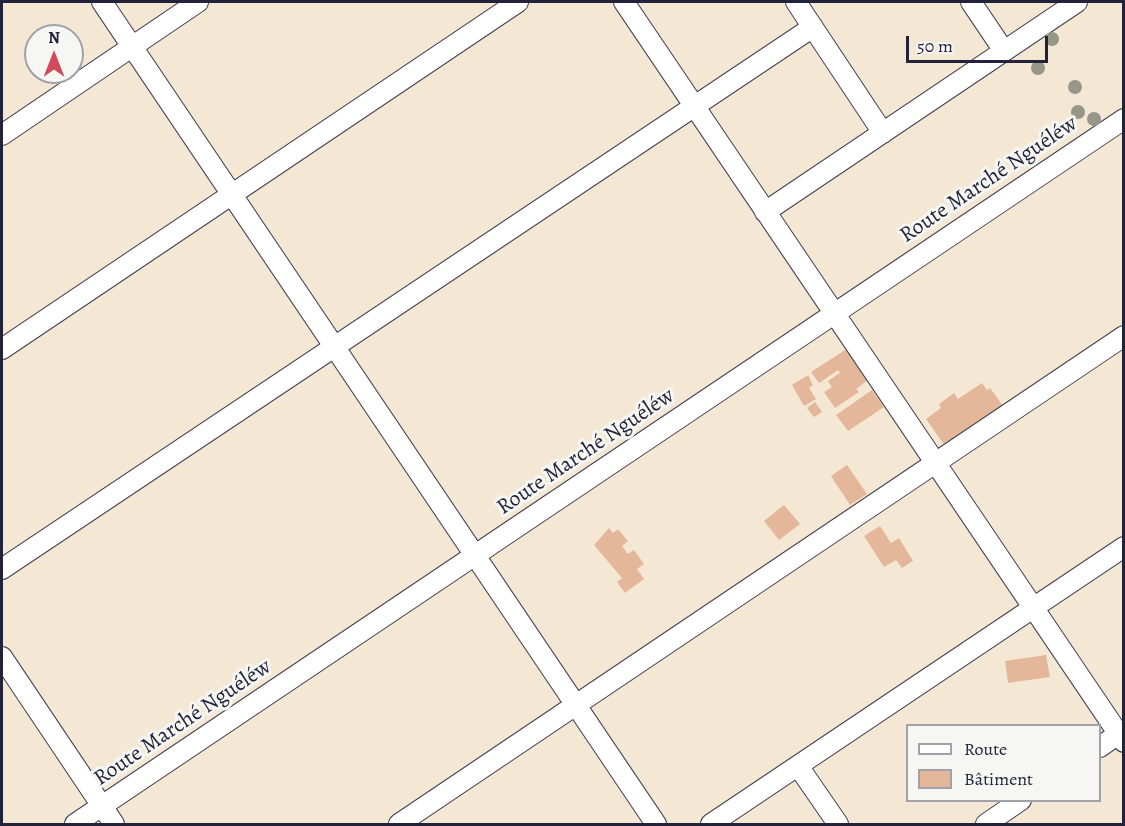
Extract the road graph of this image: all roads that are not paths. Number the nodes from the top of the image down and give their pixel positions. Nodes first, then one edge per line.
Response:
1 (102, 2) edge
2 (198, 2) edge
3 (518, 2) edge
4 (624, 2) edge
5 (796, 2) edge
6 (971, 2) edge
7 (1077, 2) edge
8 (813, 27) junction
9 (132, 46) junction
10 (1004, 51) junction
11 (694, 106) junction
12 (1124, 119) edge
13 (883, 133) junction
14 (2, 135) edge
15 (231, 193) junction
16 (765, 212) junction
17 (834, 314) junction
18 (1124, 336) edge
19 (334, 347) junction
20 (2, 349) edge
21 (935, 463) junction
22 (1124, 547) edge
23 (475, 556) junction
24 (2, 569) edge
25 (1033, 608) junction
26 (2, 657) edge
27 (575, 705) junction
28 (1121, 738) edge
29 (1101, 747) edge
30 (798, 766) junction
31 (1020, 802) edge
32 (102, 807) junction
33 (75, 825) edge
34 (114, 825) edge
35 (399, 825) edge
36 (656, 825) edge
37 (711, 825) edge
38 (838, 825) edge
39 (986, 825) edge

1 - 9 street
2 - 9 street
3 - 15 street
4 - 11 street
5 - 8 street
6 - 10 street
7 - 10 street
8 - 11 street
8 - 13 street
9 - 14 street
9 - 15 street
10 - 13 street
11 - 16 street
11 - 19 street
12 - 17 street, Route Marché Nguéléw
13 - 16 street
15 - 19 street
15 - 20 street
16 - 17 street
17 - 21 street
17 - 23 street, Route Marché Nguéléw
18 - 21 street
19 - 23 street
19 - 24 street
21 - 25 street
21 - 27 street
22 - 25 street
23 - 27 street
23 - 32 street, Route Marché Nguéléw
25 - 28 street
25 - 30 street
26 - 32 street
27 - 35 street
27 - 36 street
28 - 29 street
30 - 37 street
30 - 38 street
31 - 39 street
32 - 33 street, Route Marché Nguéléw
32 - 34 street

